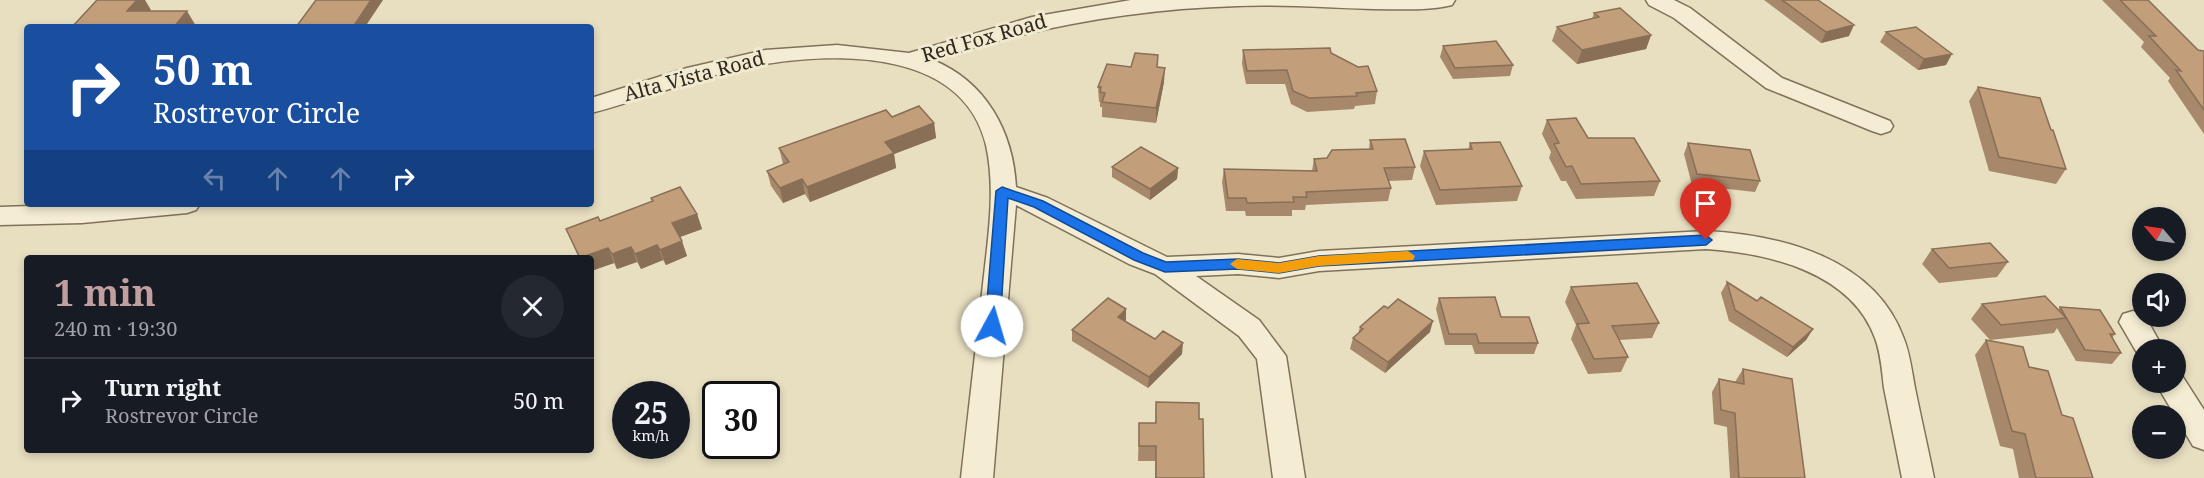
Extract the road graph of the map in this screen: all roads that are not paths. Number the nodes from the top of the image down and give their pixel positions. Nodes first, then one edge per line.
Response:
1 (1234, 0) edge
2 (1243, 0) edge
3 (1444, 0) edge
4 (1657, 0) edge
5 (912, 59) junction
6 (594, 105) edge
7 (1881, 126) dead end
8 (1002, 191) junction
9 (156, 207) edge
10 (10, 216) edge
11 (0, 239) edge
12 (1165, 267) junction
13 (2177, 393) edge
14 (2204, 437) edge
15 (977, 478) edge
16 (1289, 478) edge
17 (1918, 478) edge

1 - 5 street, Red Fox Road
2 - 3 street
4 - 7 street
5 - 6 street, Alta Vista Road
5 - 8 street, Alta Vista Road
8 - 12 street
8 - 15 street, Alta Vista Road
9 - 10 street
10 - 11 street
12 - 16 street
12 - 17 street
13 - 14 street

